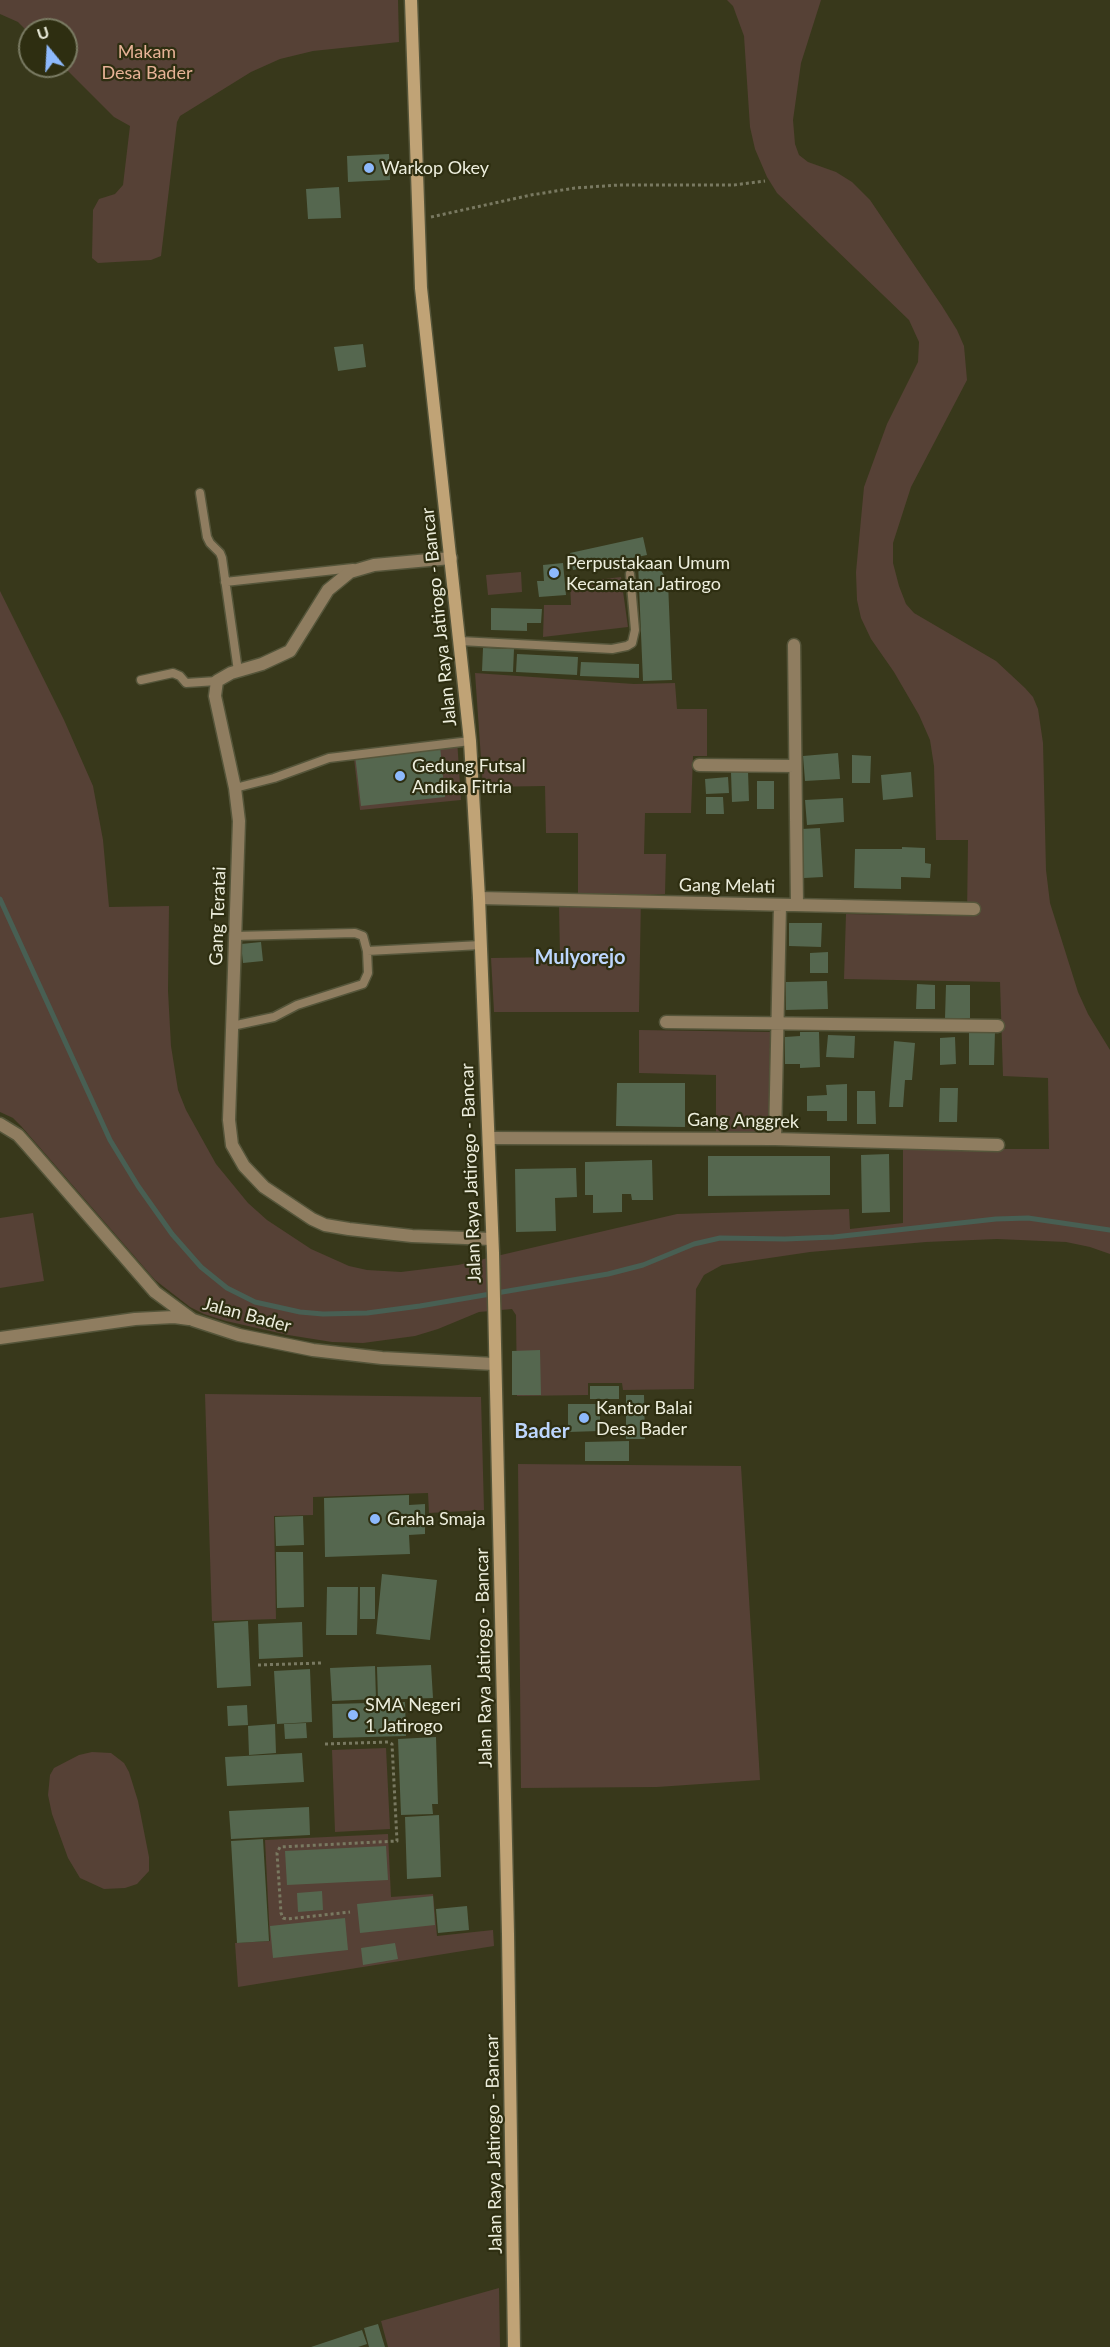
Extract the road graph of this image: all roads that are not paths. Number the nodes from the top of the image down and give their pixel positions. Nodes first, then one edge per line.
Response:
1 (411, 0) edge
2 (200, 493) dead end
3 (452, 558) junction
4 (361, 567) junction
5 (630, 574) dead end
6 (225, 582) junction
7 (460, 641) junction
8 (794, 645) dead end
9 (238, 671) junction
10 (141, 680) dead end
11 (217, 681) junction
12 (470, 741) junction
13 (699, 765) dead end
14 (795, 765) junction
15 (236, 788) junction
16 (479, 898) junction
17 (780, 905) junction
18 (797, 905) junction
19 (974, 909) dead end
20 (234, 936) junction
21 (481, 945) junction
22 (367, 951) junction
23 (666, 1022) dead end
24 (777, 1024) junction
25 (232, 1026) junction
26 (998, 1026) dead end
27 (0, 1124) edge
28 (489, 1138) junction
29 (775, 1139) junction
30 (998, 1145) dead end
31 (492, 1239) junction
32 (193, 1320) junction
33 (0, 1338) edge
34 (494, 1364) junction
35 (514, 2347) edge

1 - 3 main road, Jalan Raya Jatirogo - Bancar
2 - 6 lane
3 - 4 street
3 - 7 main road, Jalan Raya Jatirogo - Bancar
4 - 6 lane
4 - 9 street
5 - 7 lane
6 - 9 lane
7 - 12 main road, Jalan Raya Jatirogo - Bancar
8 - 14 street
9 - 11 street
10 - 11 lane
11 - 15 street, Gang Teratai
12 - 15 lane
12 - 16 main road, Jalan Raya Jatirogo - Bancar
13 - 14 street
14 - 18 street
15 - 20 street, Gang Teratai
16 - 17 street, Gang Melati
16 - 21 main road, Jalan Raya Jatirogo - Bancar
17 - 18 street, Gang Melati
17 - 24 street
18 - 19 street, Gang Melati
20 - 22 lane
20 - 25 street, Gang Teratai
21 - 22 lane
21 - 28 main road, Jalan Raya Jatirogo - Bancar
22 - 25 lane
23 - 24 street
24 - 26 street
24 - 29 street
25 - 31 street, Gang Teratai
27 - 32 street, Jalan Bader
28 - 29 street, Gang Anggrek
28 - 31 main road, Jalan Raya Jatirogo - Bancar
29 - 30 street, Gang Anggrek
31 - 34 main road, Jalan Raya Jatirogo - Bancar
32 - 33 street
32 - 34 street, Jalan Bader
34 - 35 main road, Jalan Raya Jatirogo - Bancar

